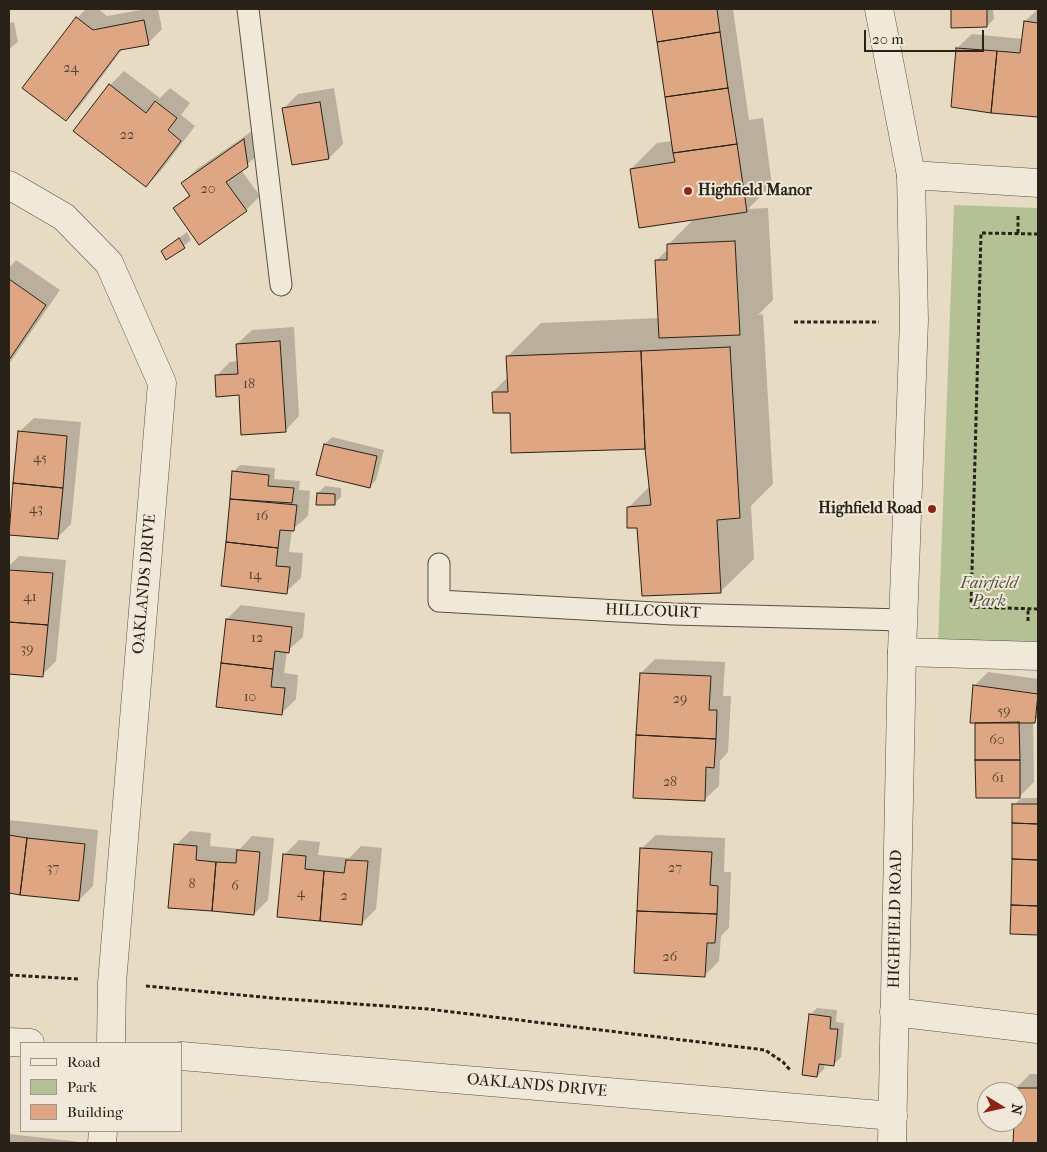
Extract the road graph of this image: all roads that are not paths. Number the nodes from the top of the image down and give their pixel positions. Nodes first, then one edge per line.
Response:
1 (248, 9) edge
2 (879, 9) edge
3 (911, 175) junction
4 (1038, 183) edge
5 (9, 185) edge
6 (281, 285) dead end
7 (438, 564) dead end
8 (903, 620) junction
9 (902, 652) junction
10 (1038, 656) edge
11 (894, 1012) junction
12 (1038, 1030) edge
13 (111, 1042) edge
14 (182, 1056) edge
15 (893, 1116) junction
16 (892, 1143) edge

1 - 6 lane
2 - 3 street, HIGHFIELD ROAD
3 - 4 street
3 - 8 street, HIGHFIELD ROAD
5 - 13 street, OAKLANDS DRIVE
7 - 8 lane, HILLCOURT
8 - 9 street, HIGHFIELD ROAD
9 - 10 street
9 - 11 street, HIGHFIELD ROAD
11 - 12 street
11 - 15 street, HIGHFIELD ROAD
14 - 15 street, OAKLANDS DRIVE
15 - 16 street, HIGHFIELD ROAD

